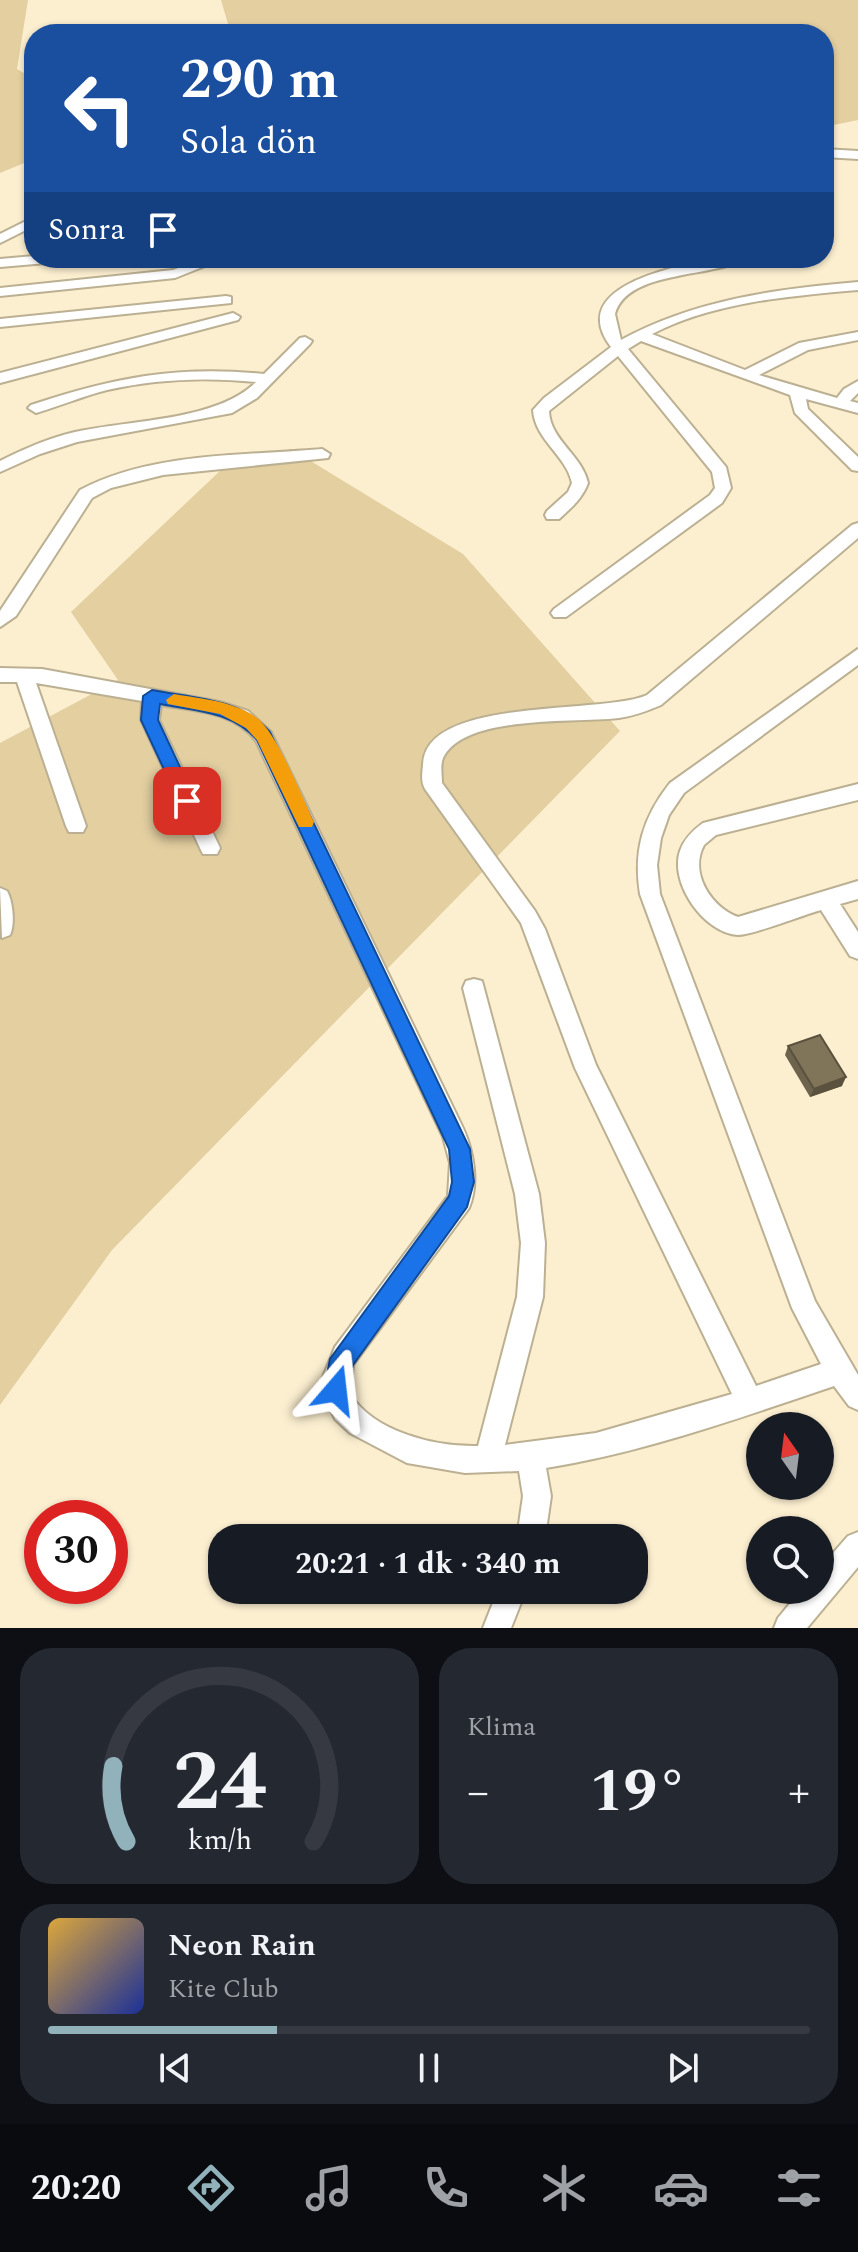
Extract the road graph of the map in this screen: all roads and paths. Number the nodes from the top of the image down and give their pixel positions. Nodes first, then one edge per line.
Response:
1 (834, 154) edge
2 (858, 155) edge
3 (24, 226) edge
4 (0, 239) edge
5 (24, 261) edge
6 (0, 263) edge
7 (191, 268) edge
8 (699, 268) edge
9 (858, 286) edge
10 (0, 292) edge
11 (226, 300) dead end
12 (233, 317) dead end
13 (0, 323) edge
14 (640, 335) junction
15 (858, 336) edge
16 (305, 341) dead end
17 (620, 349) junction
18 (746, 375) junction
19 (0, 378) edge
20 (268, 379) junction
21 (858, 386) edge
22 (798, 394) junction
23 (841, 404) junction
24 (36, 408) dead end
25 (858, 408) edge
26 (322, 454) dead end
27 (858, 466) edge
28 (0, 467) edge
29 (553, 515) dead end
30 (858, 529) edge
31 (560, 613) dead end
32 (0, 621) edge
33 (858, 656) edge
34 (0, 675) edge
35 (24, 675) junction
36 (152, 696) junction
37 (858, 792) edge
38 (76, 826) dead end
39 (210, 848) dead end
40 (858, 890) edge
41 (0, 897) edge
42 (826, 900) junction
43 (2, 929) dead end
44 (858, 950) edge
45 (474, 988) dead end
46 (839, 1371) junction
47 (858, 1397) edge
48 (749, 1400) junction
49 (530, 1458) junction
50 (488, 1459) junction
51 (533, 1524) edge
52 (858, 1546) edge
53 (834, 1574) edge
54 (506, 1604) edge
55 (808, 1604) edge
56 (497, 1628) edge
57 (788, 1628) edge

1 - 2 street
3 - 4 street
5 - 6 street
7 - 10 street
8 - 17 street
9 - 14 street
11 - 13 street
12 - 19 street
14 - 17 street
14 - 18 street
15 - 18 street
16 - 20 street
17 - 29 street
17 - 31 street
18 - 22 street
20 - 24 street
20 - 28 street
21 - 23 street
22 - 23 street
22 - 27 street
23 - 25 street
26 - 32 street
30 - 48 street
33 - 46 street
34 - 35 street
35 - 36 street
35 - 38 street
36 - 39 street
36 - 50 street
37 - 42 street
40 - 42 street
41 - 43 street
42 - 44 street
45 - 50 street
46 - 47 street
46 - 48 street
48 - 49 street
49 - 50 street
49 - 51 street
52 - 53 street
54 - 56 street
55 - 57 street

